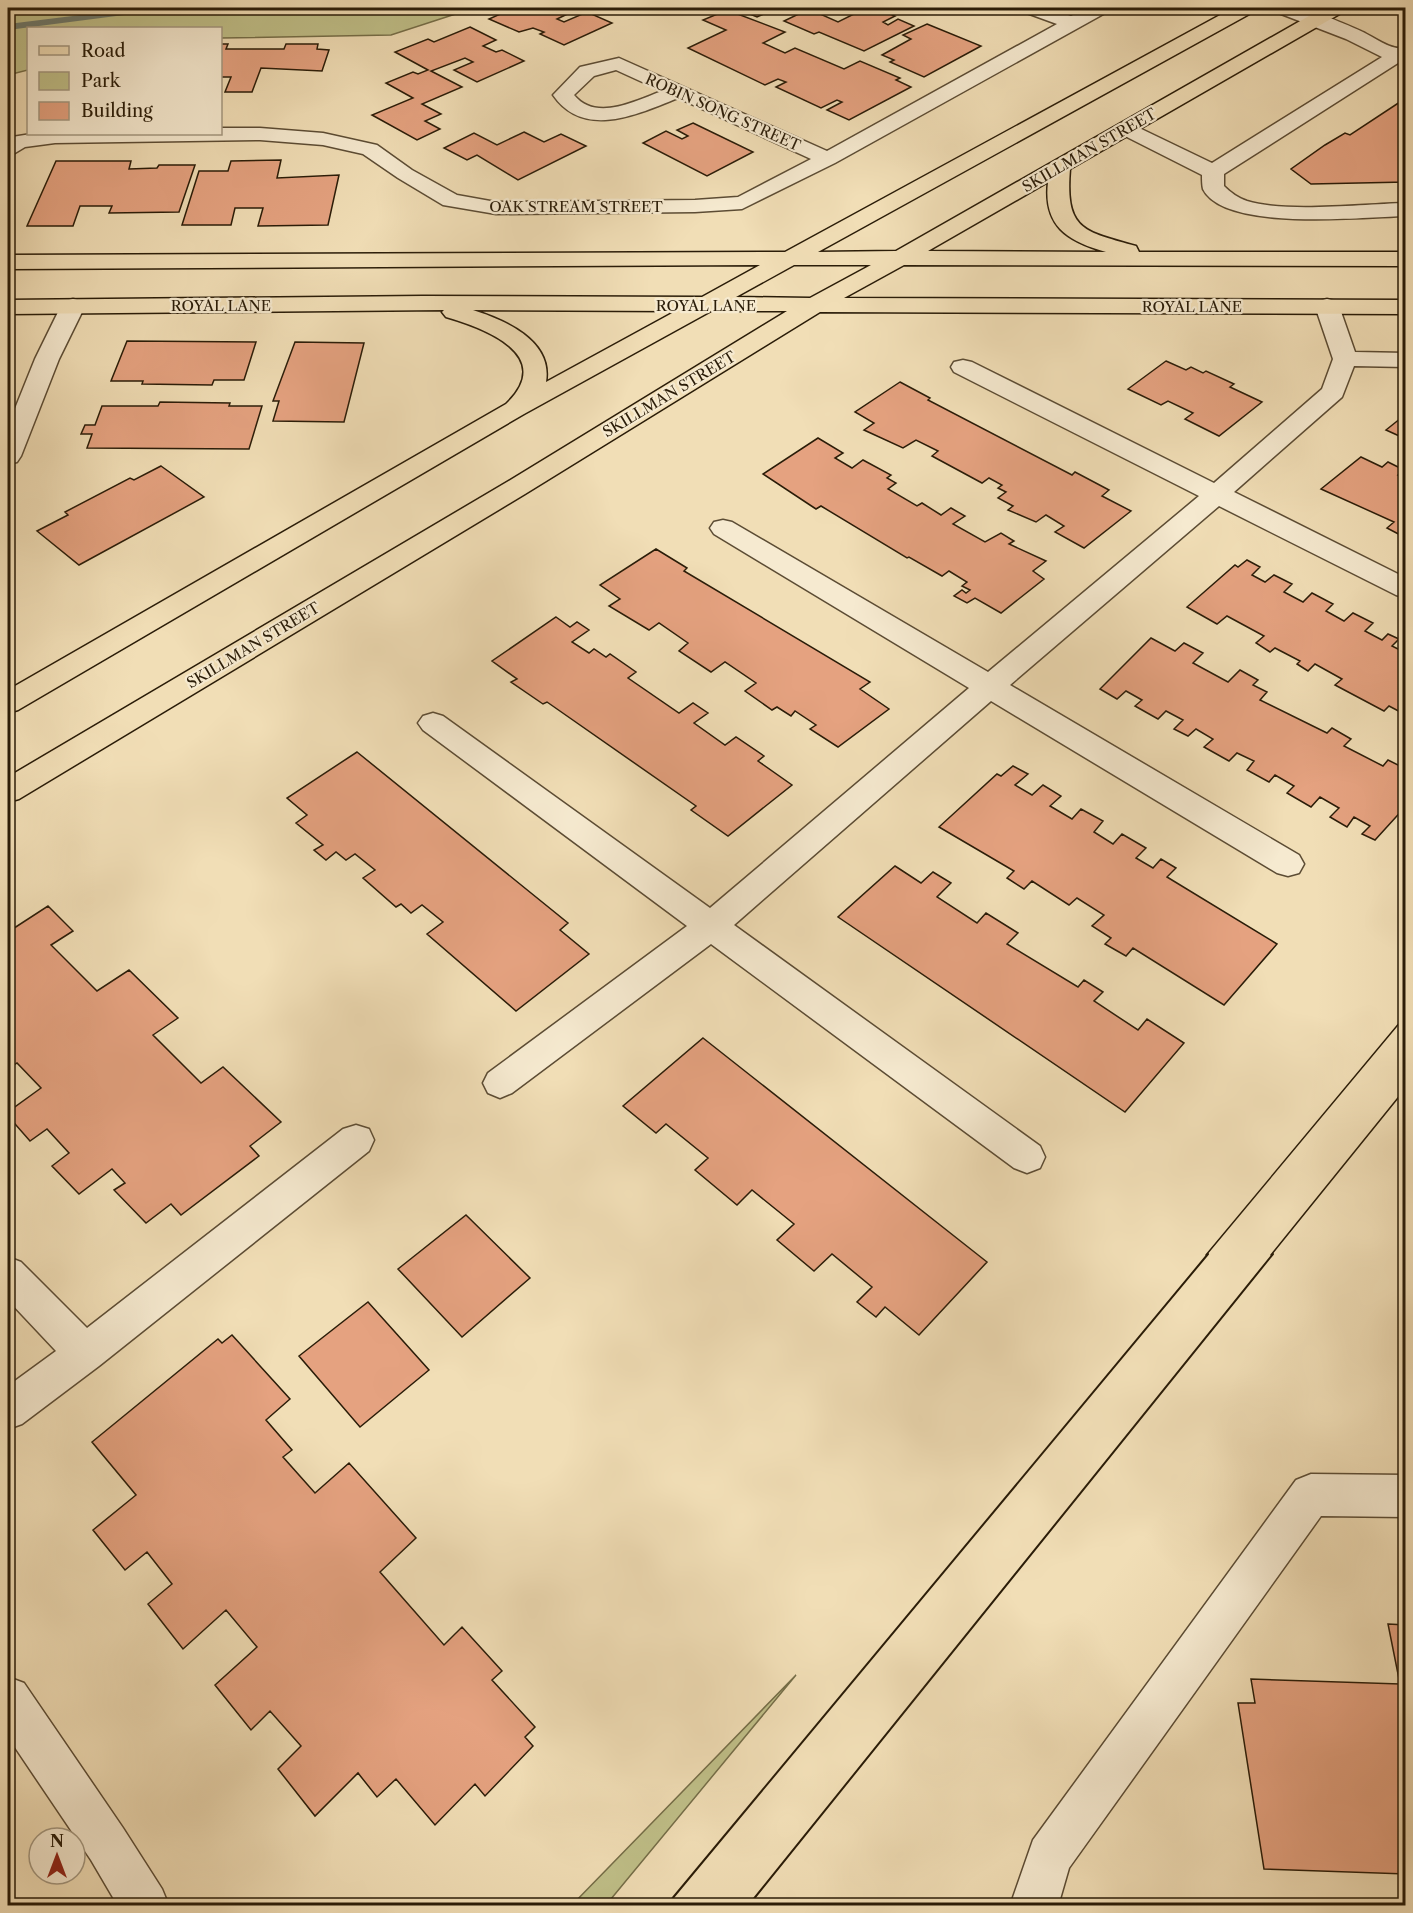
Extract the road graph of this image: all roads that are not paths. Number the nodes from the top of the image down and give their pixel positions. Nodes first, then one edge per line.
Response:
1 (1031, 8) edge
2 (1100, 8) edge
3 (1246, 8) edge
4 (1283, 8) edge
5 (1336, 8) edge
6 (1316, 20) junction
7 (1071, 23) junction
8 (1402, 56) edge
9 (679, 91) junction
10 (1126, 129) junction
11 (222, 134) edge
12 (158, 135) edge
13 (13, 145) edge
14 (828, 159) junction
15 (1060, 166) junction
16 (1213, 172) junction
17 (1406, 209) edge
18 (900, 258) junction
19 (787, 259) junction
20 (1159, 259) junction
21 (1406, 259) edge
22 (8, 262) edge
23 (423, 303) junction
24 (706, 305) junction
25 (814, 305) junction
26 (73, 306) junction
27 (1327, 306) junction
28 (8, 307) edge
29 (1406, 307) edge
30 (1345, 359) junction
31 (1406, 360) edge
32 (963, 367) dead end
33 (515, 409) junction
34 (13, 428) edge
35 (8, 456) edge
36 (1217, 494) junction
37 (723, 528) dead end
38 (1406, 589) edge
39 (989, 687) junction
40 (8, 703) edge
41 (433, 723) dead end
42 (8, 791) edge
43 (1288, 864) dead end
44 (711, 926) junction
45 (500, 1083) dead end
46 (356, 1140) dead end
47 (1027, 1157) dead end
48 (8, 1274) edge
49 (85, 1353) junction
50 (8, 1410) edge
51 (1406, 1496) edge
52 (8, 1699) edge
53 (145, 1905) edge
54 (1034, 1905) edge

1 - 7 street
2 - 7 street, OAK STREAM STREET
3 - 19 main road
4 - 6 street
5 - 6 main road, SKILLMAN STREET
6 - 8 street
6 - 10 main road, SKILLMAN STREET
7 - 14 street, OAK STREAM STREET
8 - 16 street
9 - 9 street, ROBIN SONG STREET
9 - 14 street, ROBIN SONG STREET
10 - 15 main road, SKILLMAN STREET
10 - 16 street
11 - 14 street, OAK STREAM STREET
12 - 13 street, OAK STREAM STREET
15 - 18 main road, SKILLMAN STREET
15 - 20 main road
16 - 17 street
18 - 19 main road
18 - 20 main road
18 - 25 main road, SKILLMAN STREET
19 - 22 main road
19 - 24 main road
20 - 21 main road
23 - 24 main road, ROYAL LANE
23 - 26 main road, ROYAL LANE
23 - 33 main road
24 - 25 main road, ROYAL LANE
24 - 33 main road
25 - 27 main road, ROYAL LANE
25 - 42 main road, SKILLMAN STREET
26 - 28 main road, ROYAL LANE
26 - 34 street
27 - 29 main road, ROYAL LANE
27 - 30 street
30 - 31 street
30 - 36 street
32 - 36 street
33 - 40 main road
34 - 35 street
36 - 38 street
36 - 39 street
37 - 39 street
39 - 43 street
39 - 44 street
41 - 44 street
44 - 45 street
44 - 47 street
46 - 49 street
48 - 49 street
49 - 50 street
51 - 54 street
52 - 53 street

